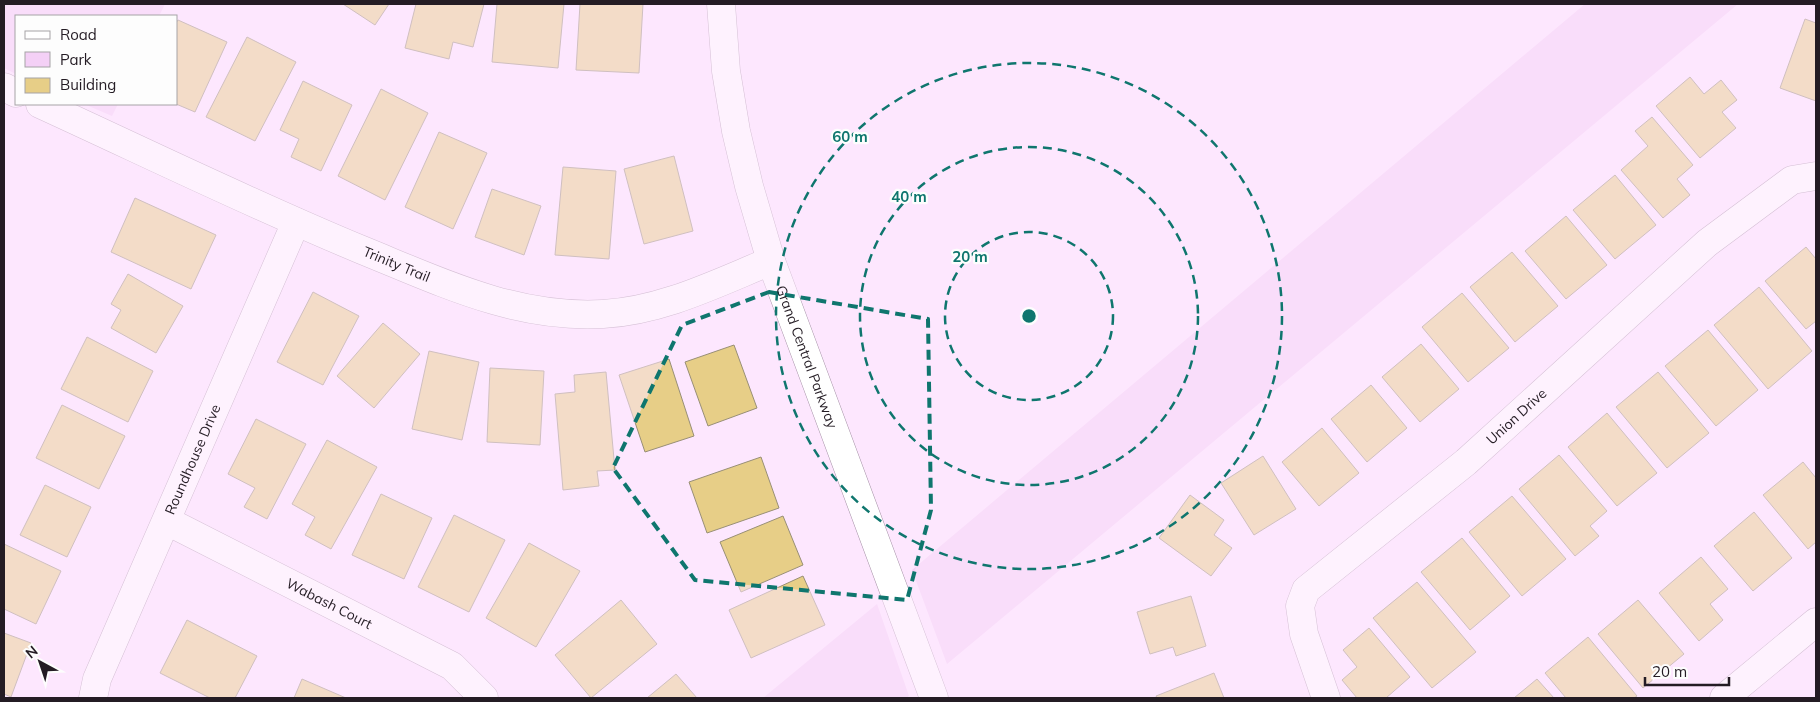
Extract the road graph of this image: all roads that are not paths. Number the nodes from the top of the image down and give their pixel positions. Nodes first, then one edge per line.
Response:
1 (721, 4) edge
2 (42, 105) edge
3 (1816, 176) edge
4 (296, 222) junction
5 (771, 261) junction
6 (167, 521) junction
7 (1816, 622) edge
8 (93, 698) edge
9 (484, 698) edge
10 (934, 698) edge
11 (1326, 698) edge
12 (1724, 698) edge

1 - 5 street, Grand Central Parkway
2 - 4 street, Trinity Trail
3 - 11 street, Union Drive
4 - 5 street, Trinity Trail
4 - 6 street, Roundhouse Drive
5 - 10 street, Grand Central Parkway
6 - 8 street, Roundhouse Drive
6 - 9 street, Wabash Court
7 - 12 street

